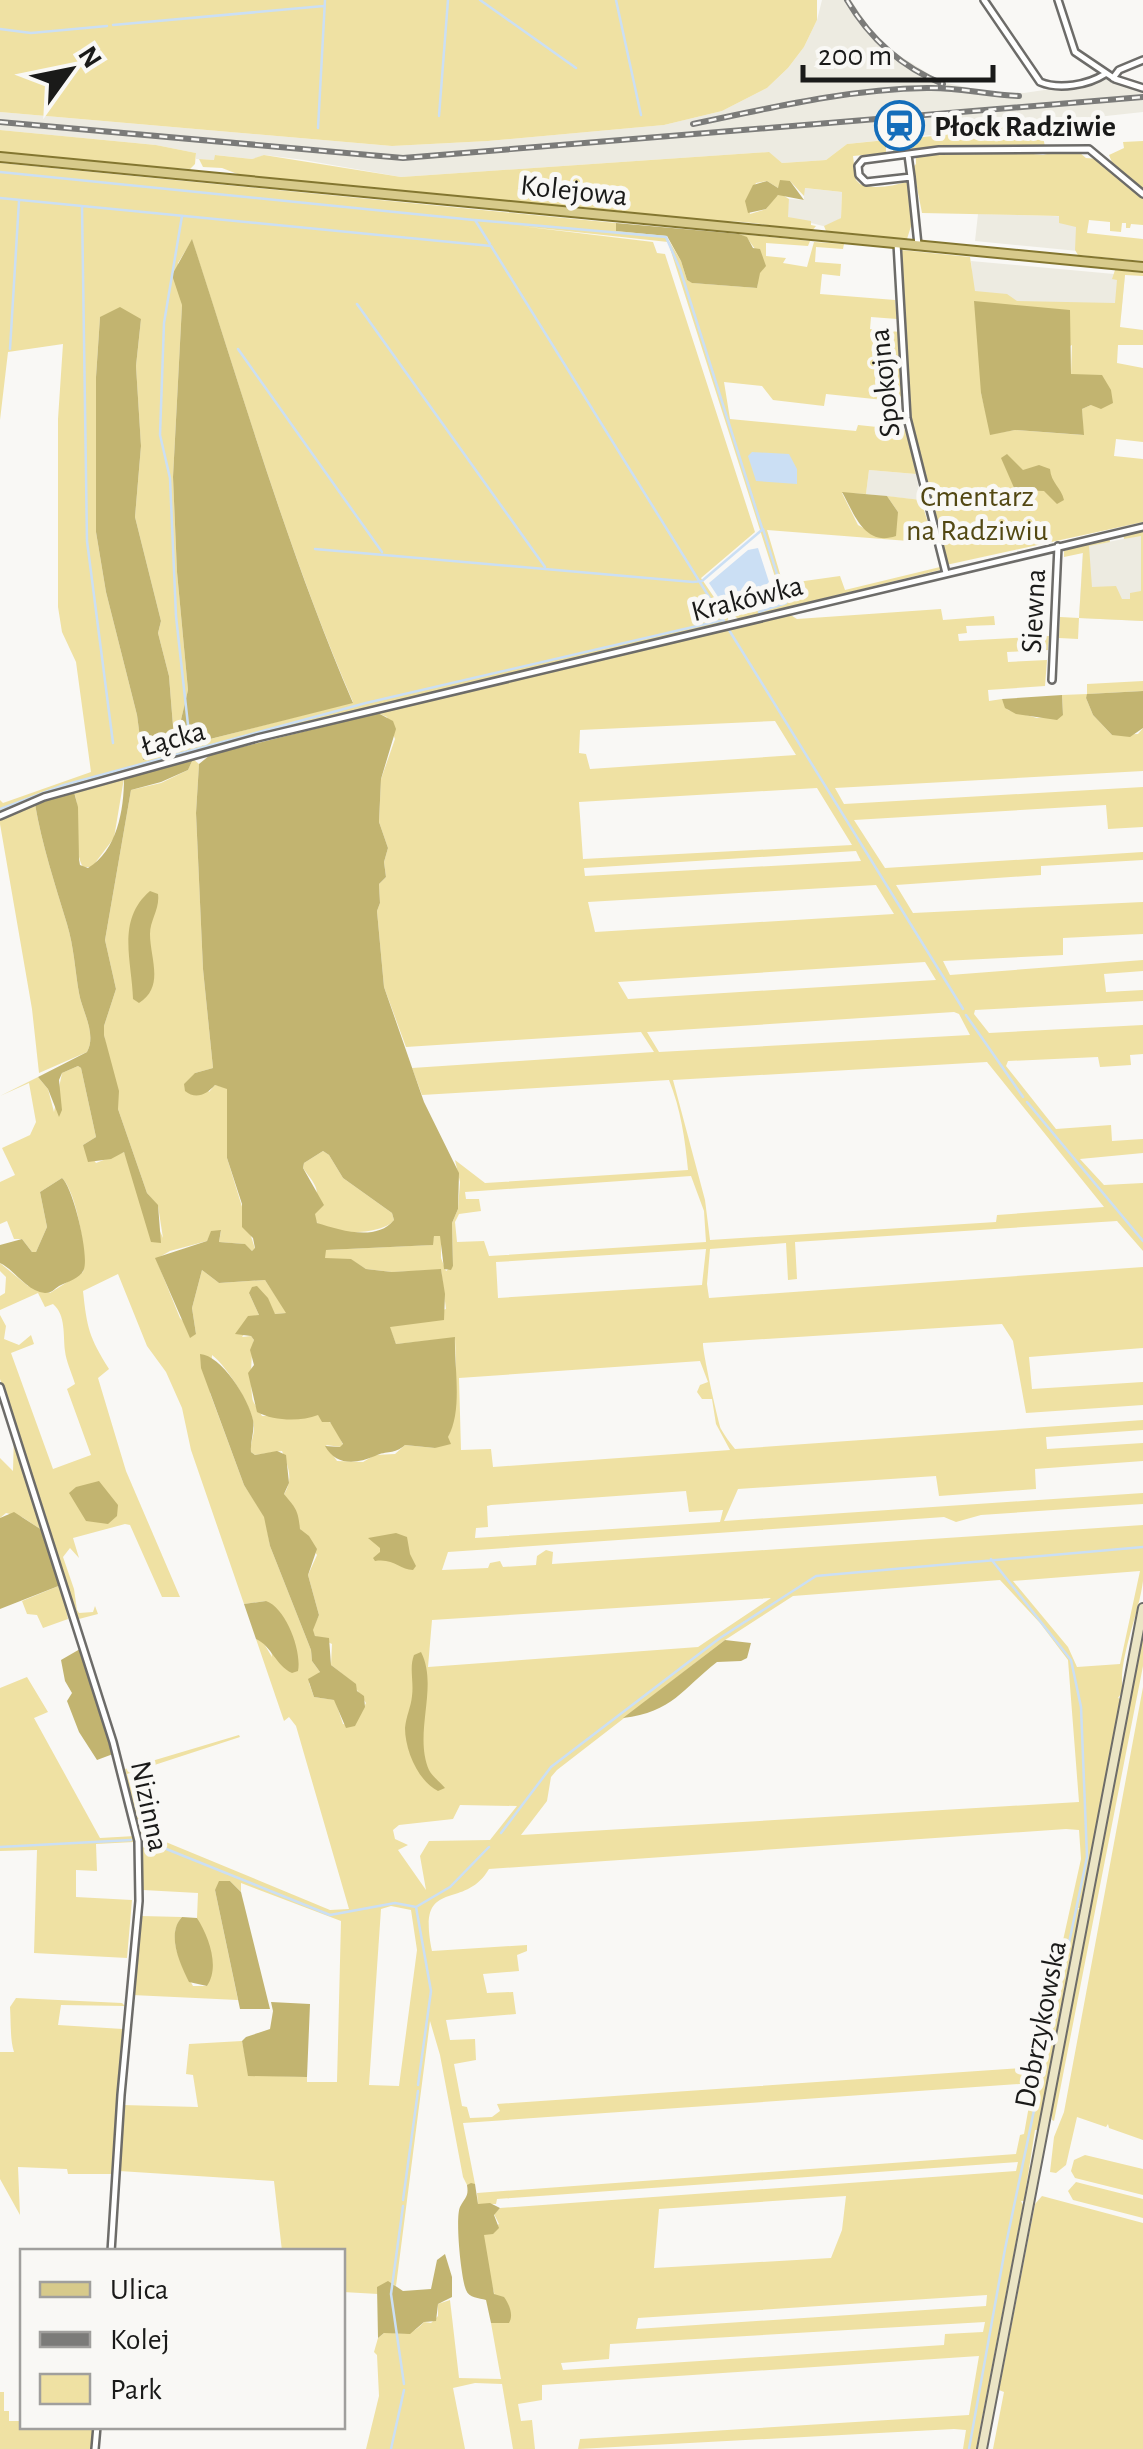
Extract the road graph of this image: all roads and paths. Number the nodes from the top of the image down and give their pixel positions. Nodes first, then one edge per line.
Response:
1 (984, 0) edge
2 (1058, 0) edge
3 (1143, 60) edge
4 (1104, 74) junction
5 (1113, 78) junction
6 (1143, 88) edge
7 (908, 155) junction
8 (0, 157) edge
9 (911, 177) junction
10 (1143, 194) edge
11 (896, 244) junction
12 (918, 246) junction
13 (1143, 267) edge
14 (1143, 526) edge
15 (1058, 546) junction
16 (946, 573) junction
17 (1052, 680) dead end
18 (361, 713) joint
19 (0, 816) edge
20 (0, 1387) edge
21 (1143, 1608) edge
22 (111, 2249) edge
23 (982, 2449) edge

1 - 4 street
2 - 4 street
3 - 5 street
4 - 5 street
5 - 6 street
7 - 9 street
7 - 9 street
7 - 10 street
8 - 11 main road, Kolejowa
9 - 12 street
11 - 12 main road, Kolejowa
11 - 16 street, Spokojna
12 - 13 main road, Kolejowa
14 - 15 street, Krakówka
15 - 16 street, Krakówka
15 - 17 street, Siewna
16 - 18 street, Krakówka
18 - 19 street, Łącka
20 - 22 street, Nizinna
21 - 23 main road, Dobrzykowska

